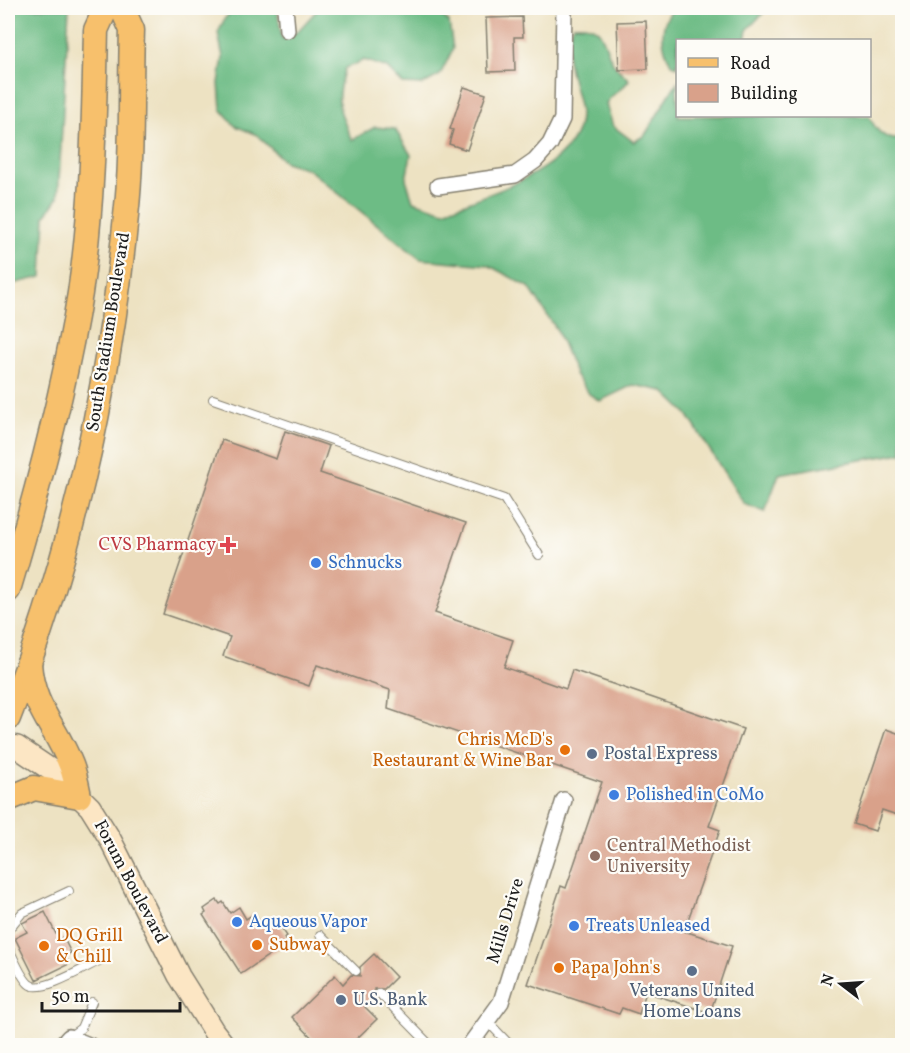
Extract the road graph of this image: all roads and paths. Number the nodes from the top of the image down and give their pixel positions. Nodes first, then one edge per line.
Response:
1 (106, 8) edge
2 (122, 8) edge
3 (285, 8) edge
4 (564, 8) edge
5 (287, 30) dead end
6 (438, 186) dead end
7 (213, 399) dead end
8 (539, 555) dead end
9 (8, 590) edge
10 (29, 660) junction
11 (8, 718) edge
12 (8, 745) edge
13 (80, 796) junction
14 (8, 799) edge
15 (564, 800) dead end
16 (69, 891) dead end
17 (8, 930) edge
18 (320, 934) dead end
19 (8, 947) edge
20 (103, 959) dead end
21 (356, 970) dead end
22 (379, 993) dead end
23 (92, 1002) dead end
24 (487, 1021) junction
25 (65, 1041) edge
26 (91, 1046) edge
27 (225, 1046) edge
28 (431, 1046) edge
29 (469, 1046) edge
30 (511, 1046) edge

1 - 9 main road
2 - 10 main road, South Stadium Boulevard
3 - 5 street
4 - 6 street
7 - 8 lane
10 - 11 main road, South Stadium Boulevard
10 - 13 main road
12 - 13 street, Forum Boulevard
13 - 14 main road
13 - 27 street, Forum Boulevard
15 - 24 street, Mills Drive
16 - 17 lane
18 - 21 lane
19 - 20 lane
22 - 28 lane
23 - 25 lane
24 - 29 street, Mills Drive
24 - 30 lane
25 - 26 street

